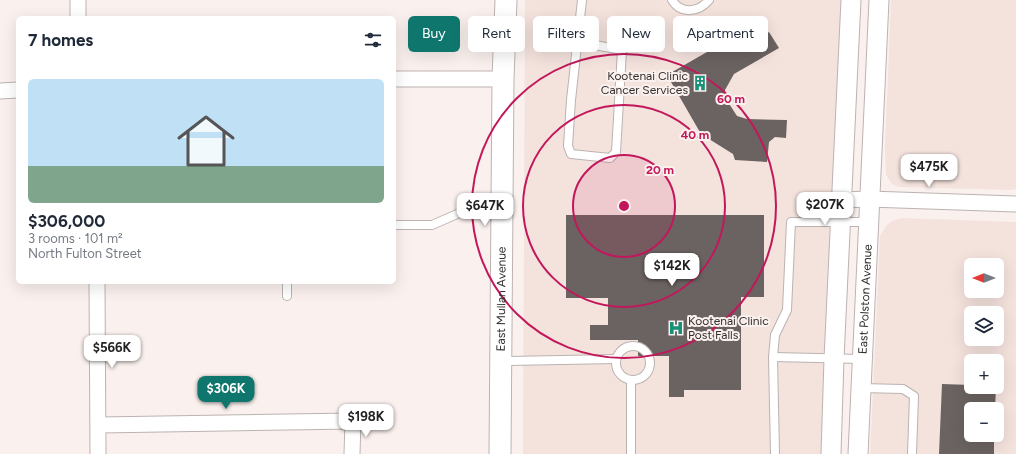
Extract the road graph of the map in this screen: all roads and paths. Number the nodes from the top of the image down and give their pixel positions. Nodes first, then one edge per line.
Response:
1 (78, 0) edge
2 (506, 0) edge
3 (582, 0) edge
4 (672, 0) edge
5 (709, 0) edge
6 (851, 0) edge
7 (879, 0) edge
8 (78, 16) edge
9 (580, 16) edge
10 (578, 42) joint
11 (396, 79) edge
12 (503, 79) junction
13 (16, 90) edge
14 (0, 91) edge
15 (869, 199) junction
16 (842, 200) junction
17 (1016, 204) edge
18 (502, 211) junction
19 (841, 221) junction
20 (868, 222) junction
21 (396, 225) edge
22 (98, 284) edge
23 (287, 284) edge
24 (288, 296) dead end
25 (773, 357) junction
26 (615, 359) junction
27 (834, 359) junction
28 (862, 359) junction
29 (501, 361) junction
30 (631, 380) junction
31 (861, 388) junction
32 (98, 424) junction
33 (98, 454) edge
34 (352, 454) edge
35 (500, 454) edge
36 (631, 454) edge
37 (775, 454) edge
38 (831, 454) edge
39 (858, 454) edge
40 (912, 454) edge

1 - 8 street
2 - 12 main road, East Mullan Avenue
3 - 9 lane
4 - 5 lane
6 - 16 street
7 - 15 street, East Polston Avenue
10 - 10 lane
11 - 12 street
12 - 18 main road, East Mullan Avenue
13 - 14 street
15 - 16 street
15 - 17 street
15 - 20 street, East Polston Avenue
16 - 19 street
18 - 21 lane
18 - 29 main road, East Mullan Avenue
19 - 20 lane
19 - 25 lane
19 - 27 street
20 - 28 street, East Polston Avenue
22 - 32 street
23 - 24 lane
25 - 27 lane
25 - 37 lane
26 - 29 lane
26 - 30 lane
26 - 30 lane
27 - 28 lane
27 - 38 street
28 - 31 street, East Polston Avenue
29 - 35 main road, East Mullan Avenue
30 - 36 lane
31 - 39 street, East Polston Avenue
31 - 40 lane
32 - 33 street
32 - 34 street

